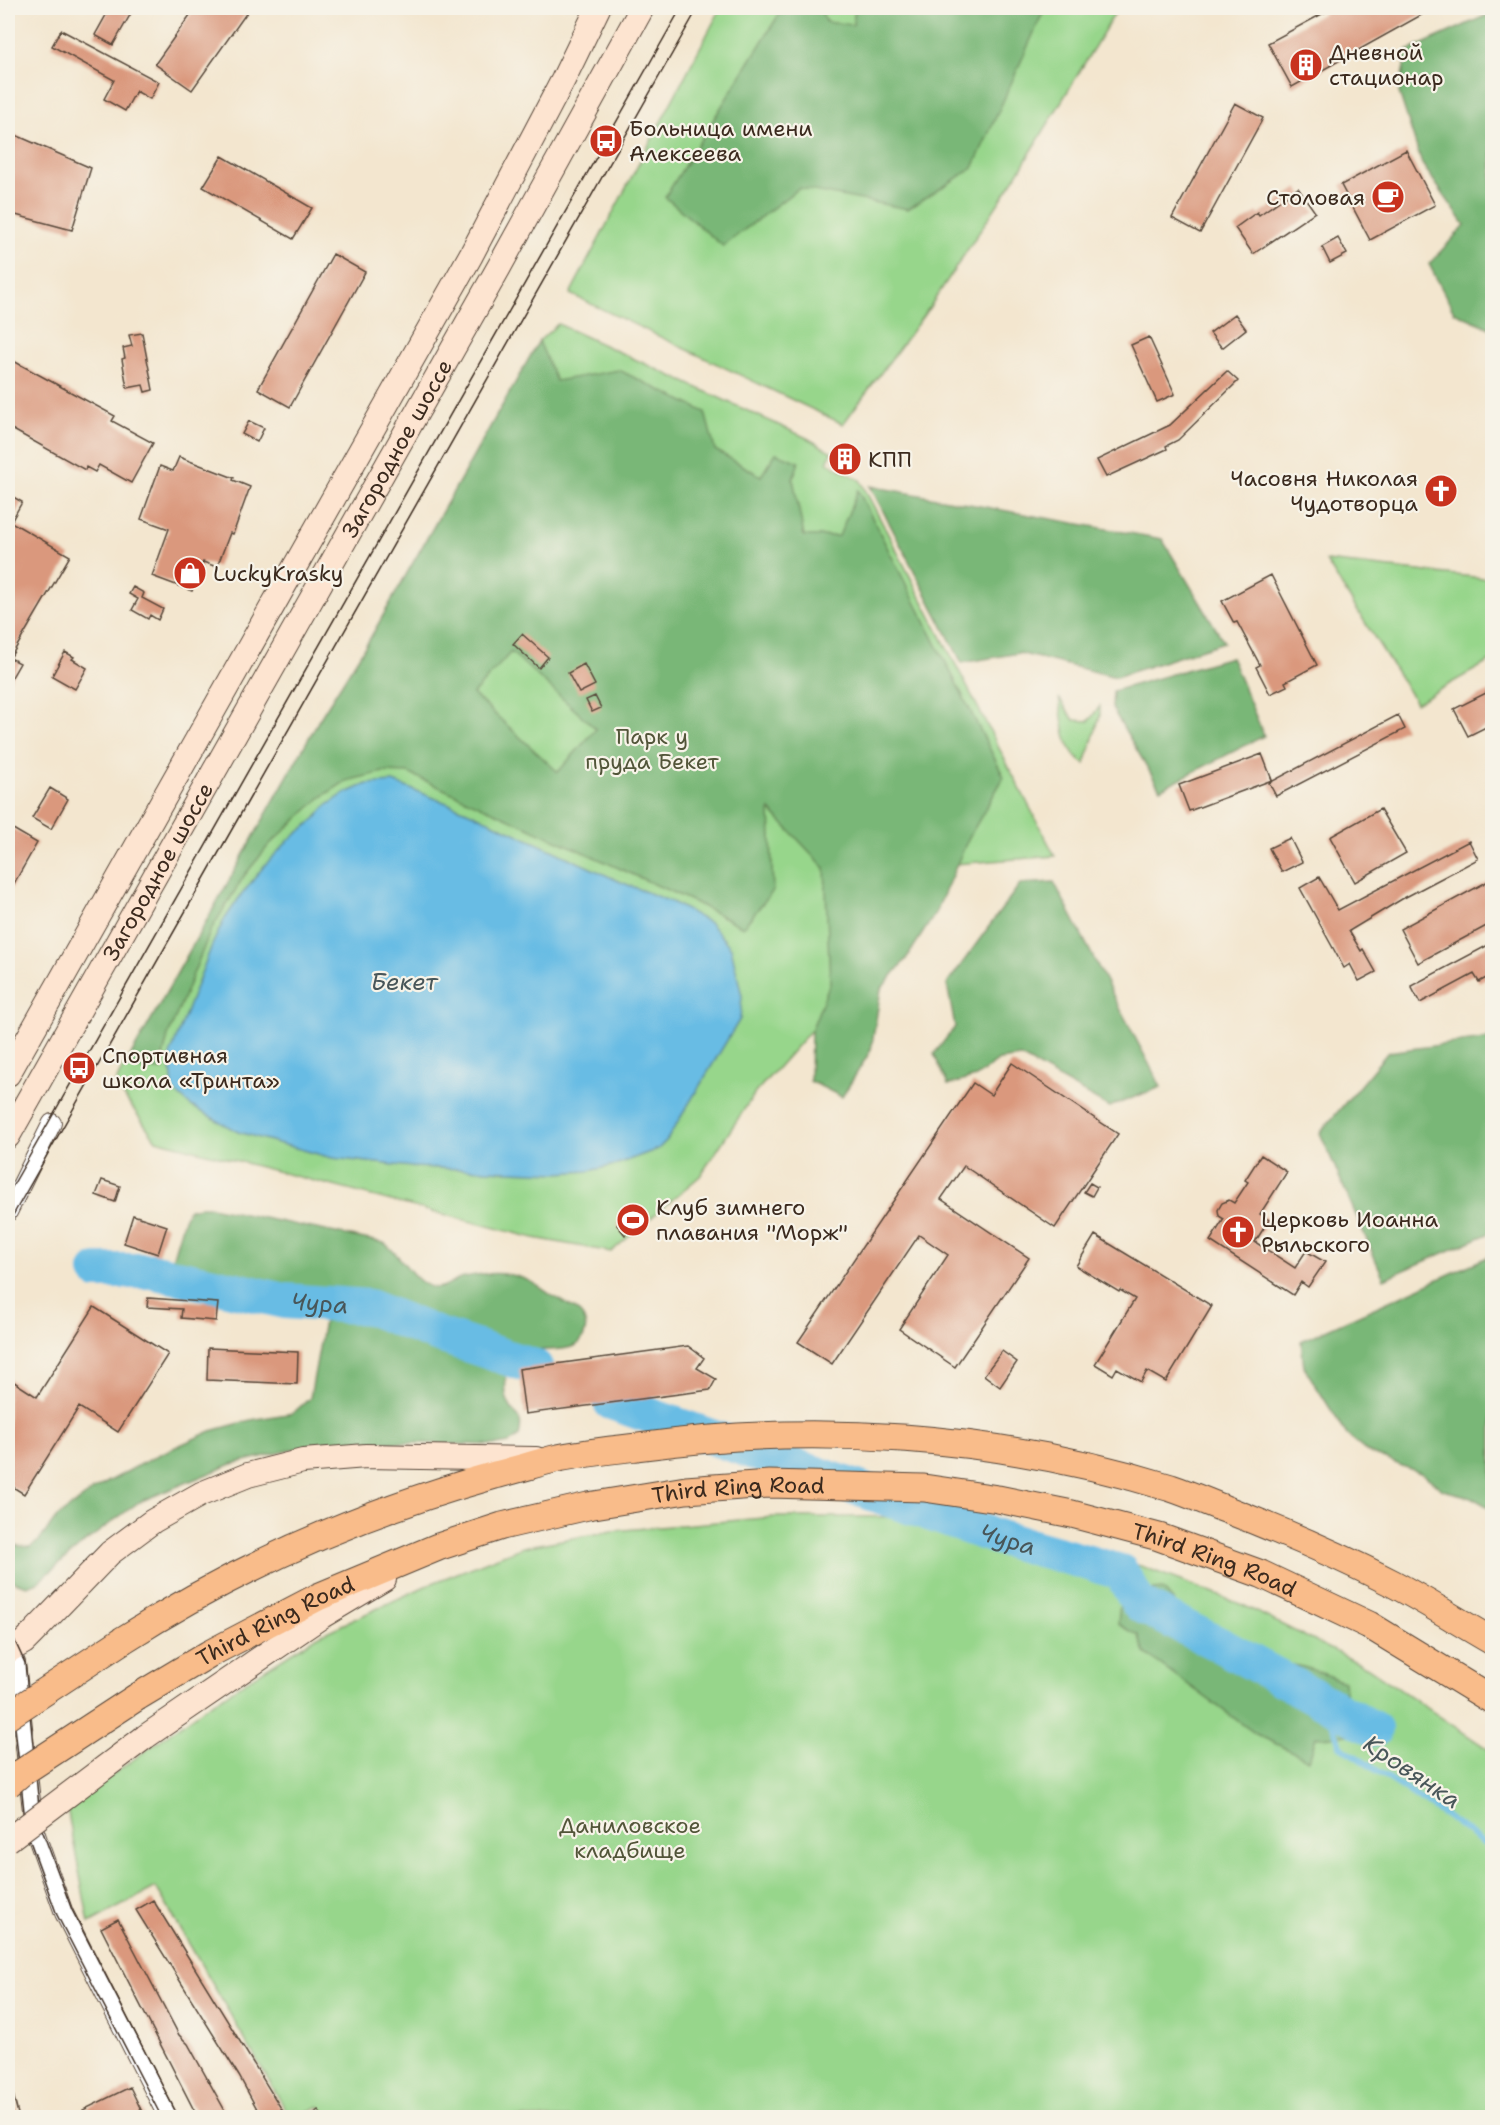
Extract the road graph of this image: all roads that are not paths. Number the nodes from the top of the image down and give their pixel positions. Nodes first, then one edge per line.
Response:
1 (598, 8) edge
2 (642, 8) edge
3 (8, 1074) edge
4 (52, 1123) dead end
5 (8, 1136) edge
6 (8, 1212) edge
7 (565, 1457) junction
8 (438, 1547) junction
9 (1492, 1641) edge
10 (9, 1648) edge
11 (1492, 1700) edge
12 (8, 1716) edge
13 (8, 1784) edge
14 (8, 1840) edge
15 (168, 2118) edge

1 - 3 main road, Загородное шоссе
2 - 5 main road, Загородное шоссе
4 - 6 street
7 - 9 main road
7 - 10 main road
7 - 12 main road, bridge
8 - 11 main road, Third Ring Road
8 - 13 main road, Third Ring Road, bridge
8 - 14 main road, bridge
10 - 15 street

